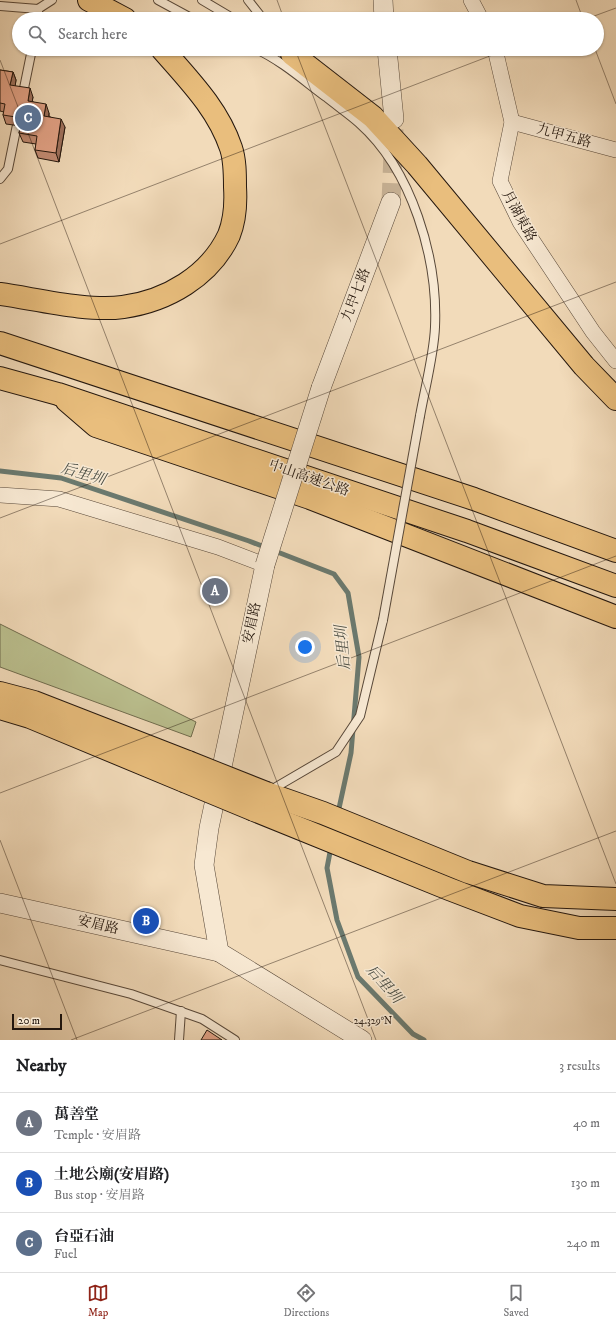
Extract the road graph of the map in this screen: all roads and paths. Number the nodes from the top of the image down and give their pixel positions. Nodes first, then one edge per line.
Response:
1 (52, 0) edge
2 (89, 0) edge
3 (158, 0) edge
4 (202, 0) edge
5 (248, 0) edge
6 (383, 0) edge
7 (471, 0) edge
8 (0, 6) edge
9 (38, 9) joint
10 (112, 12) edge
11 (179, 12) edge
12 (222, 12) edge
13 (258, 12) edge
14 (384, 12) edge
15 (477, 12) edge
16 (31, 56) edge
17 (168, 56) edge
18 (272, 56) edge
19 (293, 56) edge
20 (294, 56) edge
21 (388, 56) edge
22 (497, 56) edge
23 (344, 112) junction
24 (394, 119) tunnel mouth
25 (512, 122) junction
26 (616, 150) edge
27 (0, 178) edge
28 (392, 202) tunnel mouth
29 (0, 294) edge
30 (0, 343) edge
31 (616, 361) edge
32 (0, 378) edge
33 (58, 394) junction
34 (616, 399) edge
35 (0, 496) edge
36 (616, 551) edge
37 (265, 566) junction
38 (616, 586) edge
39 (616, 617) edge
40 (0, 693) edge
41 (0, 708) edge
42 (186, 772) junction
43 (260, 801) junction
44 (616, 899) edge
45 (0, 903) edge
46 (616, 928) edge
47 (219, 952) junction
48 (2, 961) edge
49 (181, 1011) junction
50 (179, 1040) edge
51 (235, 1040) edge
52 (362, 1040) edge

1 - 9 lane
2 - 10 highway
3 - 11 lane
4 - 12 lane
5 - 13 lane
6 - 14 street
7 - 15 street
8 - 9 lane
16 - 27 lane
17 - 29 highway
18 - 23 lane
19 - 23 lane
20 - 34 highway
21 - 24 street
22 - 25 street, 月湖東路
23 - 43 lane, bridge
25 - 26 street, 九甲五路
25 - 31 street, 月湖東路
28 - 37 street, 九甲七路, bridge
30 - 36 highway
32 - 33 highway, 中山高速公路
33 - 38 highway, 中山高速公路
33 - 39 highway
35 - 37 street
37 - 47 street, 安眉路
40 - 42 highway
41 - 42 highway
42 - 43 highway, bridge
43 - 44 highway
43 - 46 highway
45 - 47 street, 安眉路
47 - 52 street, 安眉路
48 - 49 lane
49 - 50 lane
49 - 51 lane

